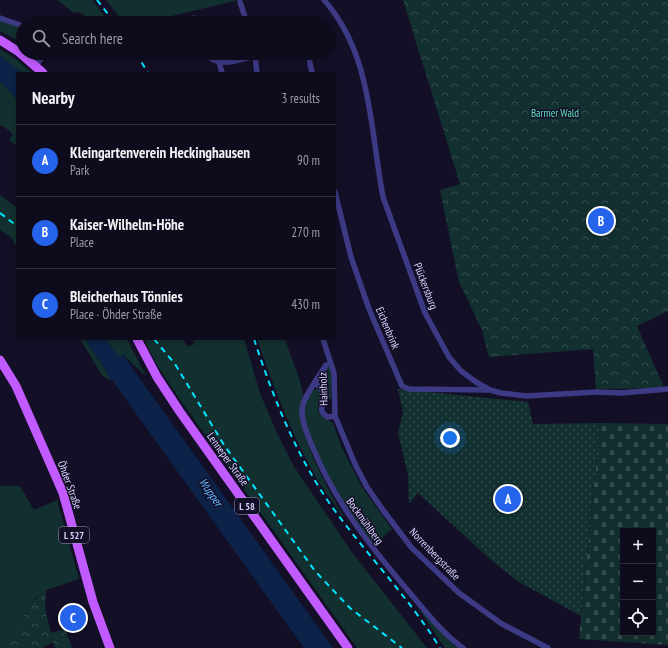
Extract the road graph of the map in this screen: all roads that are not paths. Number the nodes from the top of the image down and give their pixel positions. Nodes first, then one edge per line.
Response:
1 (324, 0) edge
2 (240, 2) dead end
3 (245, 16) edge
4 (336, 16) edge
5 (336, 17) edge
6 (0, 18) edge
7 (16, 24) edge
8 (0, 40) edge
9 (16, 51) edge
10 (29, 60) edge
11 (40, 60) edge
12 (214, 60) edge
13 (229, 60) edge
14 (255, 60) edge
15 (309, 60) edge
16 (219, 62) junction
17 (36, 65) junction
18 (42, 72) edge
19 (222, 72) edge
20 (258, 72) edge
21 (312, 72) edge
22 (336, 196) edge
23 (138, 340) edge
24 (323, 340) edge
25 (0, 360) edge
26 (326, 365) dead end
27 (315, 383) junction
28 (668, 389) edge
29 (490, 390) junction
30 (335, 416) junction
31 (110, 648) edge
32 (348, 648) edge
33 (463, 648) edge
34 (548, 648) edge

1 - 4 street, Plückersburg
2 - 3 street
5 - 29 street, Plückersburg
6 - 7 street
8 - 9 main road
10 - 17 main road
11 - 17 street
12 - 16 street
13 - 16 street
14 - 20 street
15 - 21 street
16 - 19 street
17 - 18 main road
22 - 29 street, Eichenbrink
23 - 32 main road, Lenneper Straße / L 58
24 - 30 street, Hainholz
25 - 31 main road, Öhder Straße / L 527
26 - 27 street, Bockmühlberg
27 - 30 street
27 - 33 street, Bockmühlberg
28 - 29 street, Plückersburg
30 - 34 street, Norrenbergstraße

